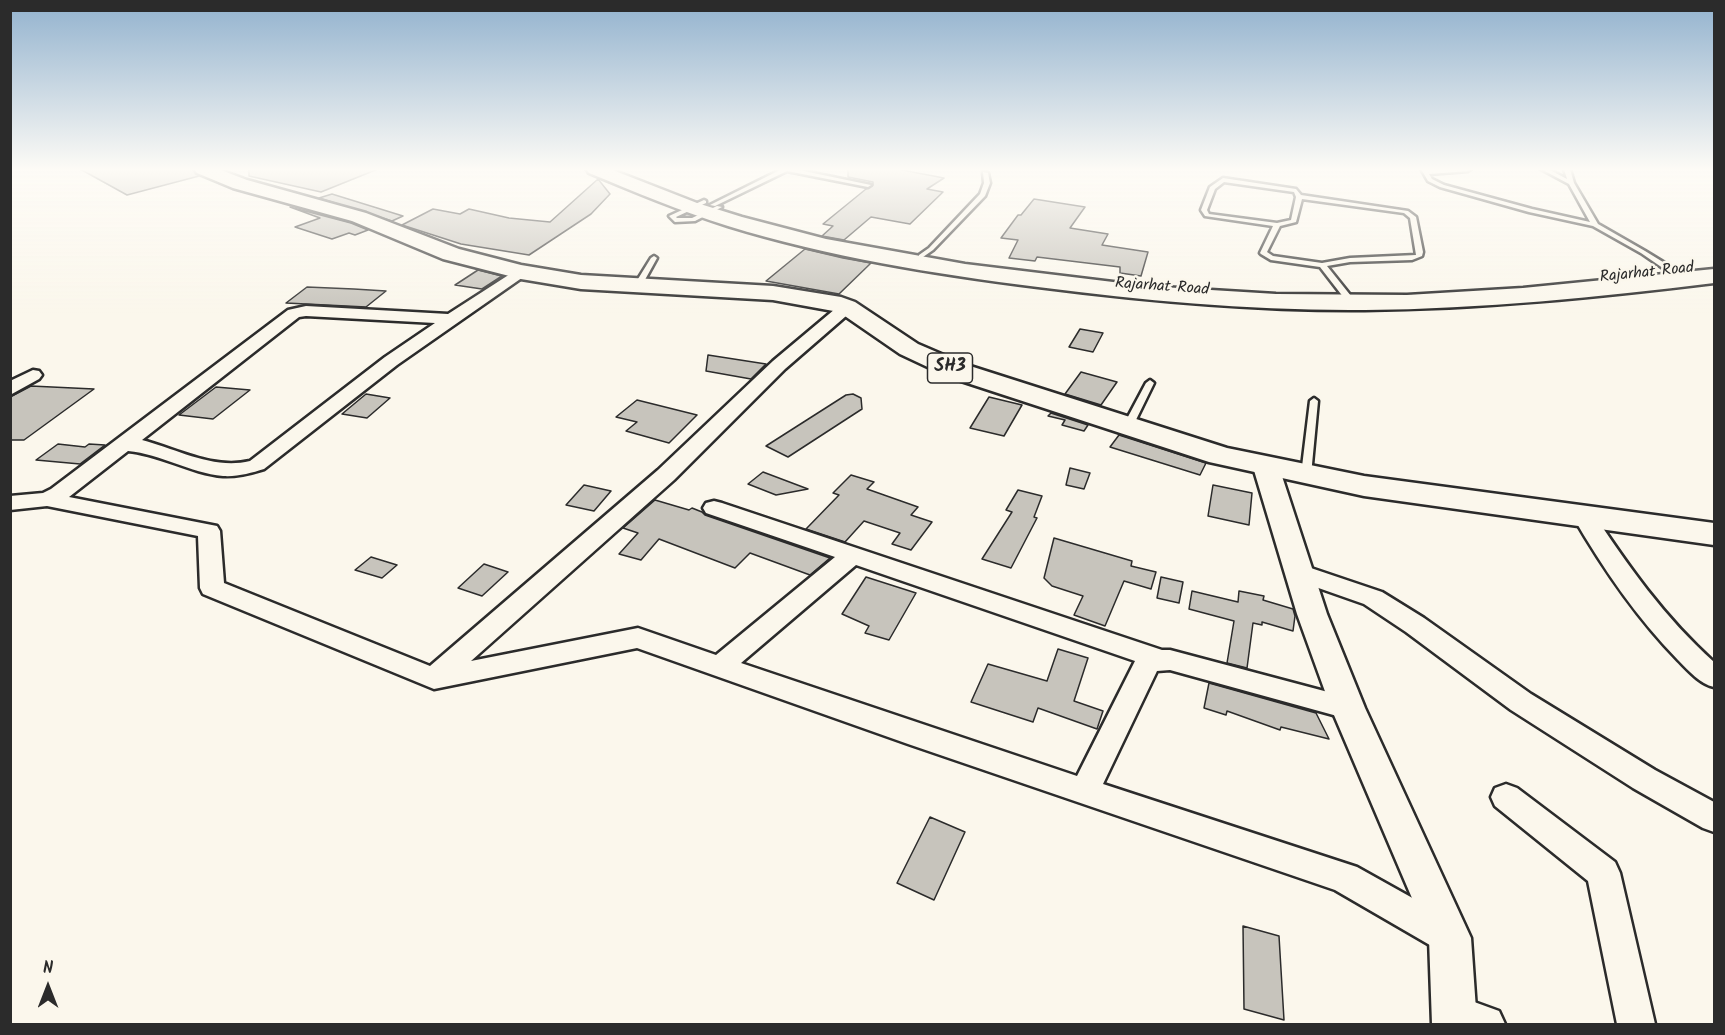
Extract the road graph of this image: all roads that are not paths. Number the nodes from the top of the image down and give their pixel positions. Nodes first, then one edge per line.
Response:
1 (362, 217) edge
2 (737, 217) edge
3 (745, 217) edge
4 (962, 217) edge
5 (1222, 217) edge
6 (1295, 217) edge
7 (1413, 217) edge
8 (1559, 217) edge
9 (1591, 217) edge
10 (1278, 225) junction
11 (1595, 225) junction
12 (921, 256) junction
13 (654, 258) dead end
14 (1322, 265) junction
15 (1714, 267) edge
16 (520, 272) junction
17 (1674, 276) junction
18 (1714, 276) edge
19 (637, 287) junction
20 (1347, 296) junction
21 (847, 307) junction
22 (448, 319) junction
23 (33, 375) dead end
24 (1150, 383) dead end
25 (10, 390) edge
26 (1314, 401) dead end
27 (1127, 428) junction
28 (123, 444) junction
29 (1266, 467) junction
30 (1305, 475) junction
31 (47, 499) junction
32 (10, 502) edge
33 (714, 508) dead end
34 (1583, 515) junction
35 (1714, 534) edge
36 (853, 555) junction
37 (1299, 572) junction
38 (1161, 660) junction
39 (720, 666) junction
40 (1714, 677) edge
41 (434, 679) junction
42 (1348, 708) junction
43 (1084, 792) junction
44 (1506, 797) dead end
45 (1714, 818) edge
46 (1450, 938) junction
47 (1465, 1021) edge
48 (1636, 1024) edge

1 - 16 main road, SH3
2 - 17 main road
3 - 12 main road, Rajarhat Road
4 - 12 lane
5 - 10 lane
6 - 10 lane
7 - 14 lane
8 - 11 lane
9 - 11 lane
10 - 14 lane
11 - 17 lane
12 - 20 main road, Rajarhat Road
13 - 19 lane
14 - 20 lane
15 - 17 main road, Rajarhat Road
16 - 19 main road, SH3
16 - 22 street
17 - 18 main road
17 - 20 main road, Rajarhat Road
19 - 21 main road, SH3
21 - 27 main road, SH3
21 - 41 street
22 - 28 street
22 - 28 street
23 - 25 street
24 - 27 lane
26 - 30 lane
27 - 29 main road, SH3
28 - 31 street
29 - 30 main road, SH3
29 - 37 street
30 - 34 main road, SH3
31 - 32 street
31 - 41 street
33 - 36 street
34 - 35 main road, SH3
34 - 40 street
36 - 38 street
36 - 39 street
37 - 42 street
37 - 45 street
38 - 42 street
38 - 43 street
39 - 41 street
39 - 43 street
42 - 46 street
43 - 46 street
44 - 48 street
46 - 47 street

